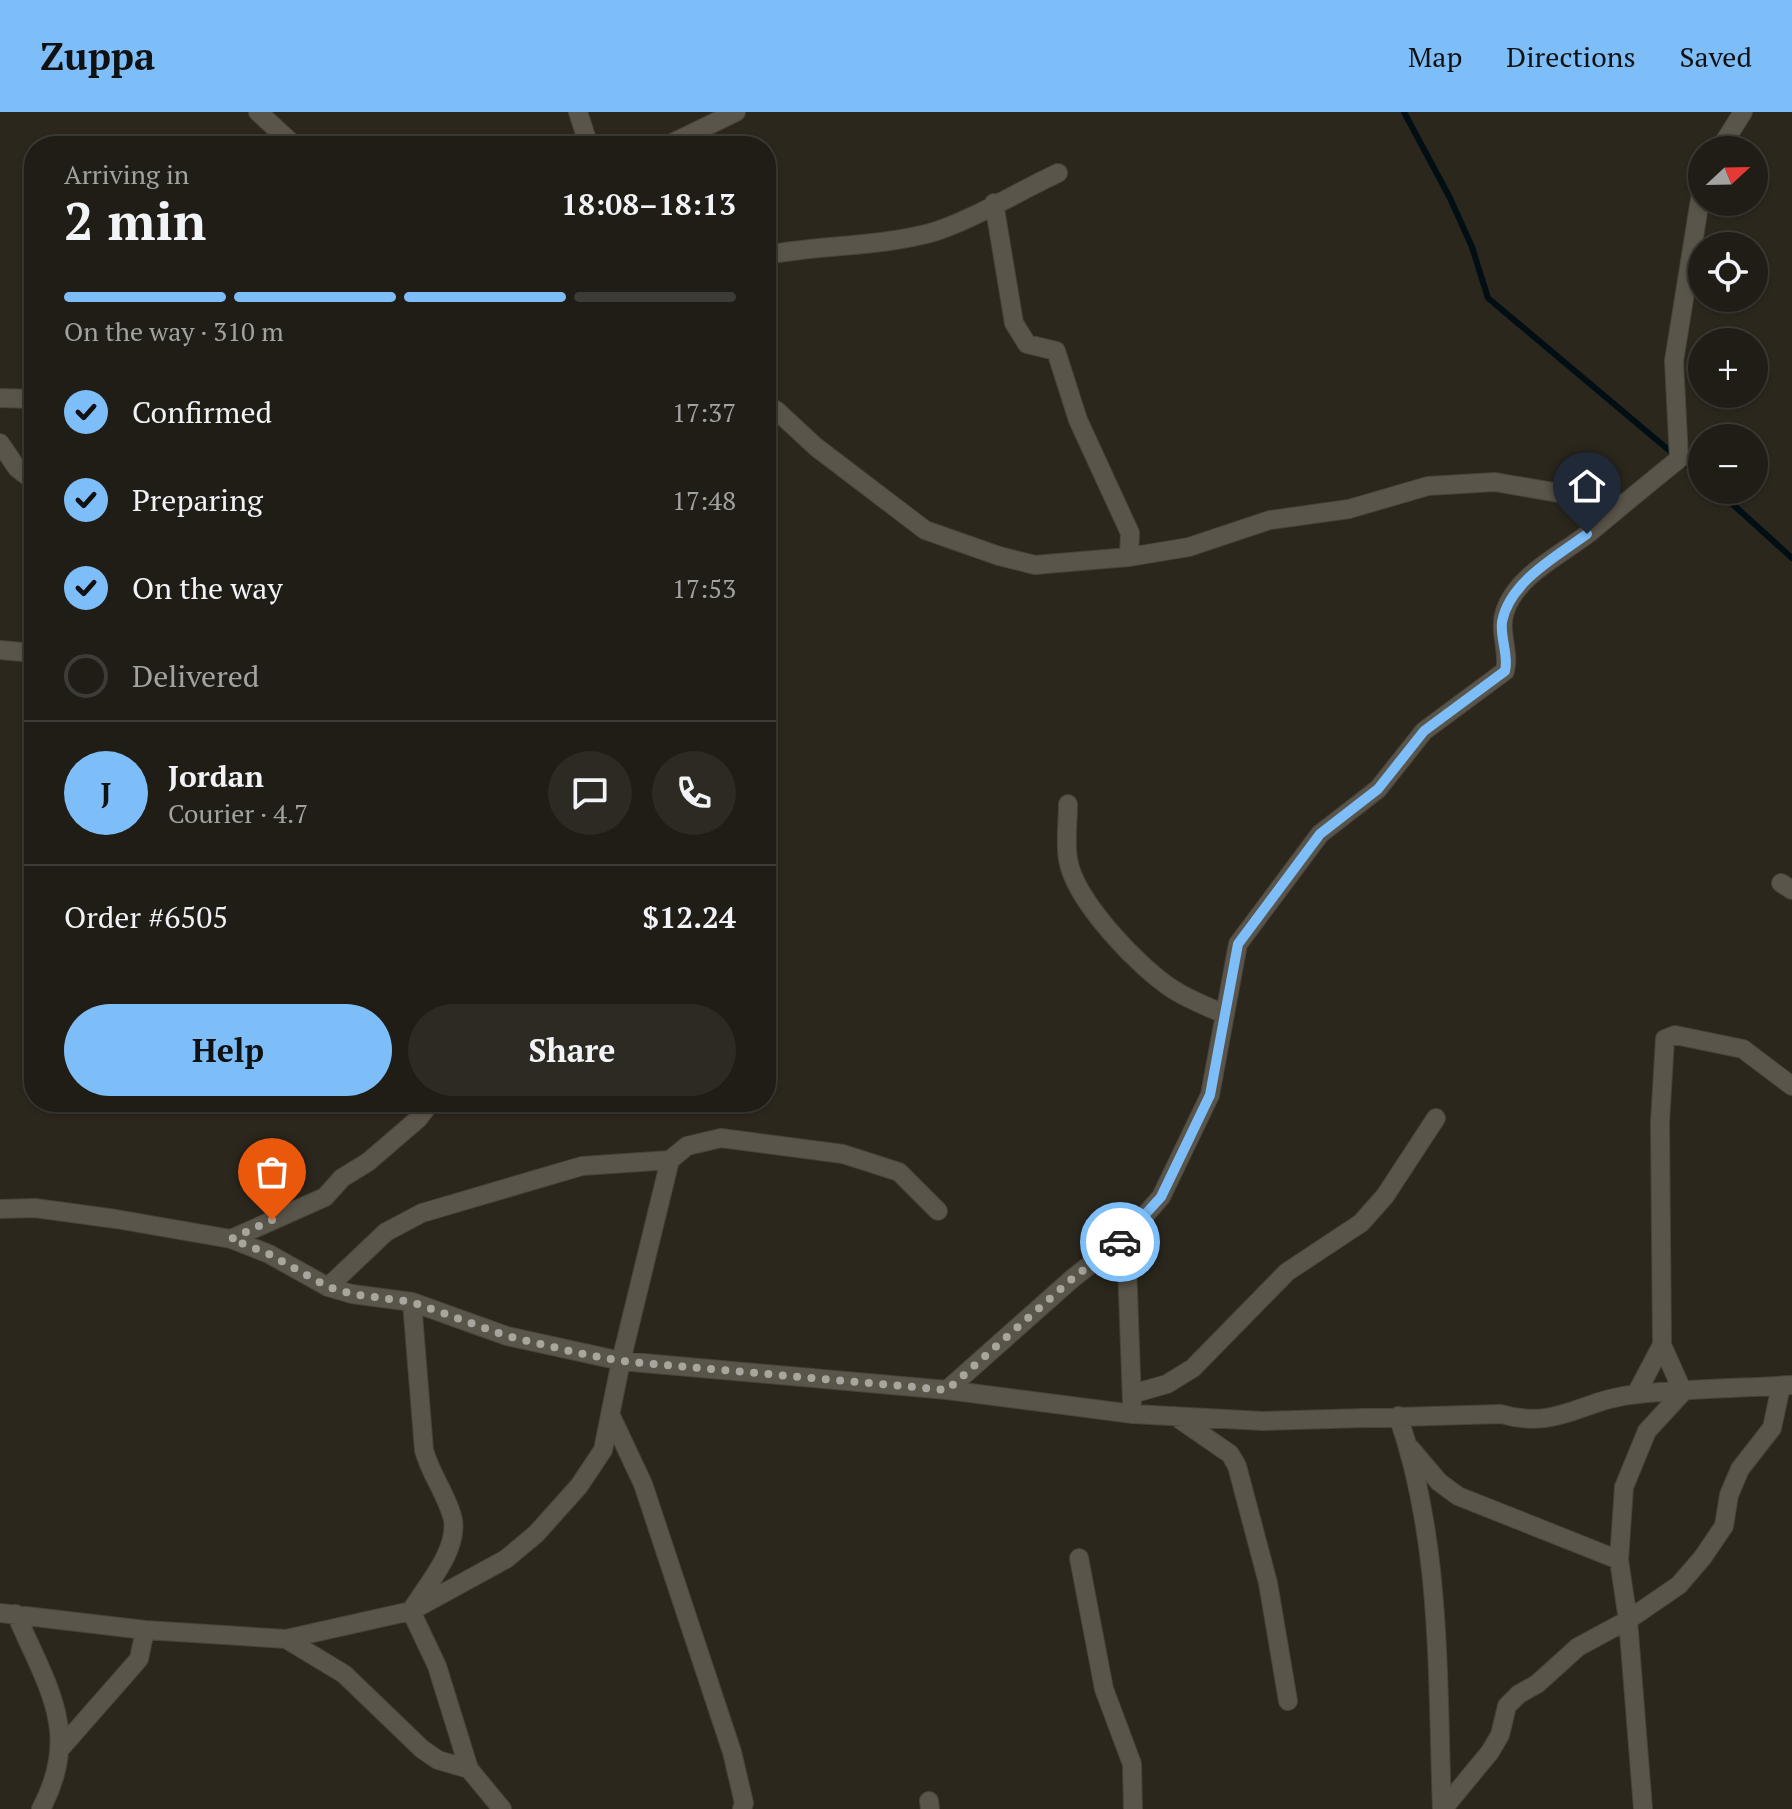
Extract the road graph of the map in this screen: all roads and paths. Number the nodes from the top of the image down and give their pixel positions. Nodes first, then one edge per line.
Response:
1 (258, 112) edge
2 (578, 112) edge
3 (736, 112) edge
4 (1743, 112) edge
5 (284, 136) edge
6 (586, 136) edge
7 (687, 136) edge
8 (1728, 136) edge
9 (1058, 173) dead end
10 (994, 203) junction
11 (1697, 216) edge
12 (776, 253) edge
13 (0, 398) edge
14 (24, 399) edge
15 (776, 410) edge
16 (0, 443) edge
17 (24, 473) edge
18 (1575, 497) junction
19 (1623, 504) junction
20 (1587, 534) junction
21 (1129, 557) junction
22 (0, 650) edge
23 (24, 652) edge
24 (1068, 804) dead end
25 (1224, 1014) junction
26 (1792, 1086) edge
27 (423, 1112) edge
28 (1436, 1118) dead end
29 (670, 1160) junction
30 (0, 1209) edge
31 (938, 1211) dead end
32 (1126, 1237) junction
33 (231, 1239) junction
34 (328, 1287) junction
35 (412, 1302) junction
36 (1662, 1345) junction
37 (621, 1361) junction
38 (1787, 1386) edge
39 (947, 1390) junction
40 (1683, 1392) junction
41 (1132, 1394) junction
42 (1636, 1394) junction
43 (1133, 1414) junction
44 (1175, 1416) junction
45 (1398, 1416) junction
46 (612, 1418) junction
47 (1775, 1418) junction
48 (1792, 1427) edge
49 (1409, 1447) junction
50 (1079, 1558) dead end
51 (1619, 1560) junction
52 (411, 1611) junction
53 (8, 1614) edge
54 (1628, 1620) junction
55 (145, 1630) junction
56 (286, 1639) junction
57 (1288, 1701) dead end
58 (61, 1748) junction
59 (469, 1769) junction
60 (41, 1809) edge
61 (502, 1809) edge
62 (742, 1809) edge
63 (1133, 1809) edge
64 (1443, 1809) edge
65 (1643, 1809) edge

1 - 5 street
2 - 6 street
3 - 7 street
4 - 8 street
9 - 10 street
10 - 12 street
10 - 21 street
11 - 19 street
13 - 14 street
15 - 21 street
16 - 17 street
18 - 19 street
18 - 20 street
18 - 21 street
19 - 20 street
20 - 25 street
22 - 23 street
24 - 25 street
25 - 32 street
26 - 36 street
27 - 33 street
28 - 41 street
29 - 31 street
29 - 34 street
29 - 37 street
30 - 33 street
32 - 39 street
32 - 41 street
33 - 34 street
34 - 35 street
35 - 37 street
35 - 52 street
36 - 40 street
36 - 42 street
37 - 39 street
37 - 46 street
38 - 40 street
38 - 47 street
39 - 43 street
40 - 42 street
40 - 51 street
41 - 43 street
42 - 45 street
43 - 44 street
44 - 45 street
44 - 57 street
45 - 49 street
46 - 52 street
46 - 62 street
47 - 48 street
47 - 54 street
49 - 51 street
49 - 64 street
50 - 63 street
51 - 54 street
52 - 56 street
52 - 59 street
53 - 55 street
53 - 58 street
54 - 64 street
54 - 65 street
55 - 56 street
55 - 58 street
56 - 59 street
58 - 60 street
59 - 61 street

